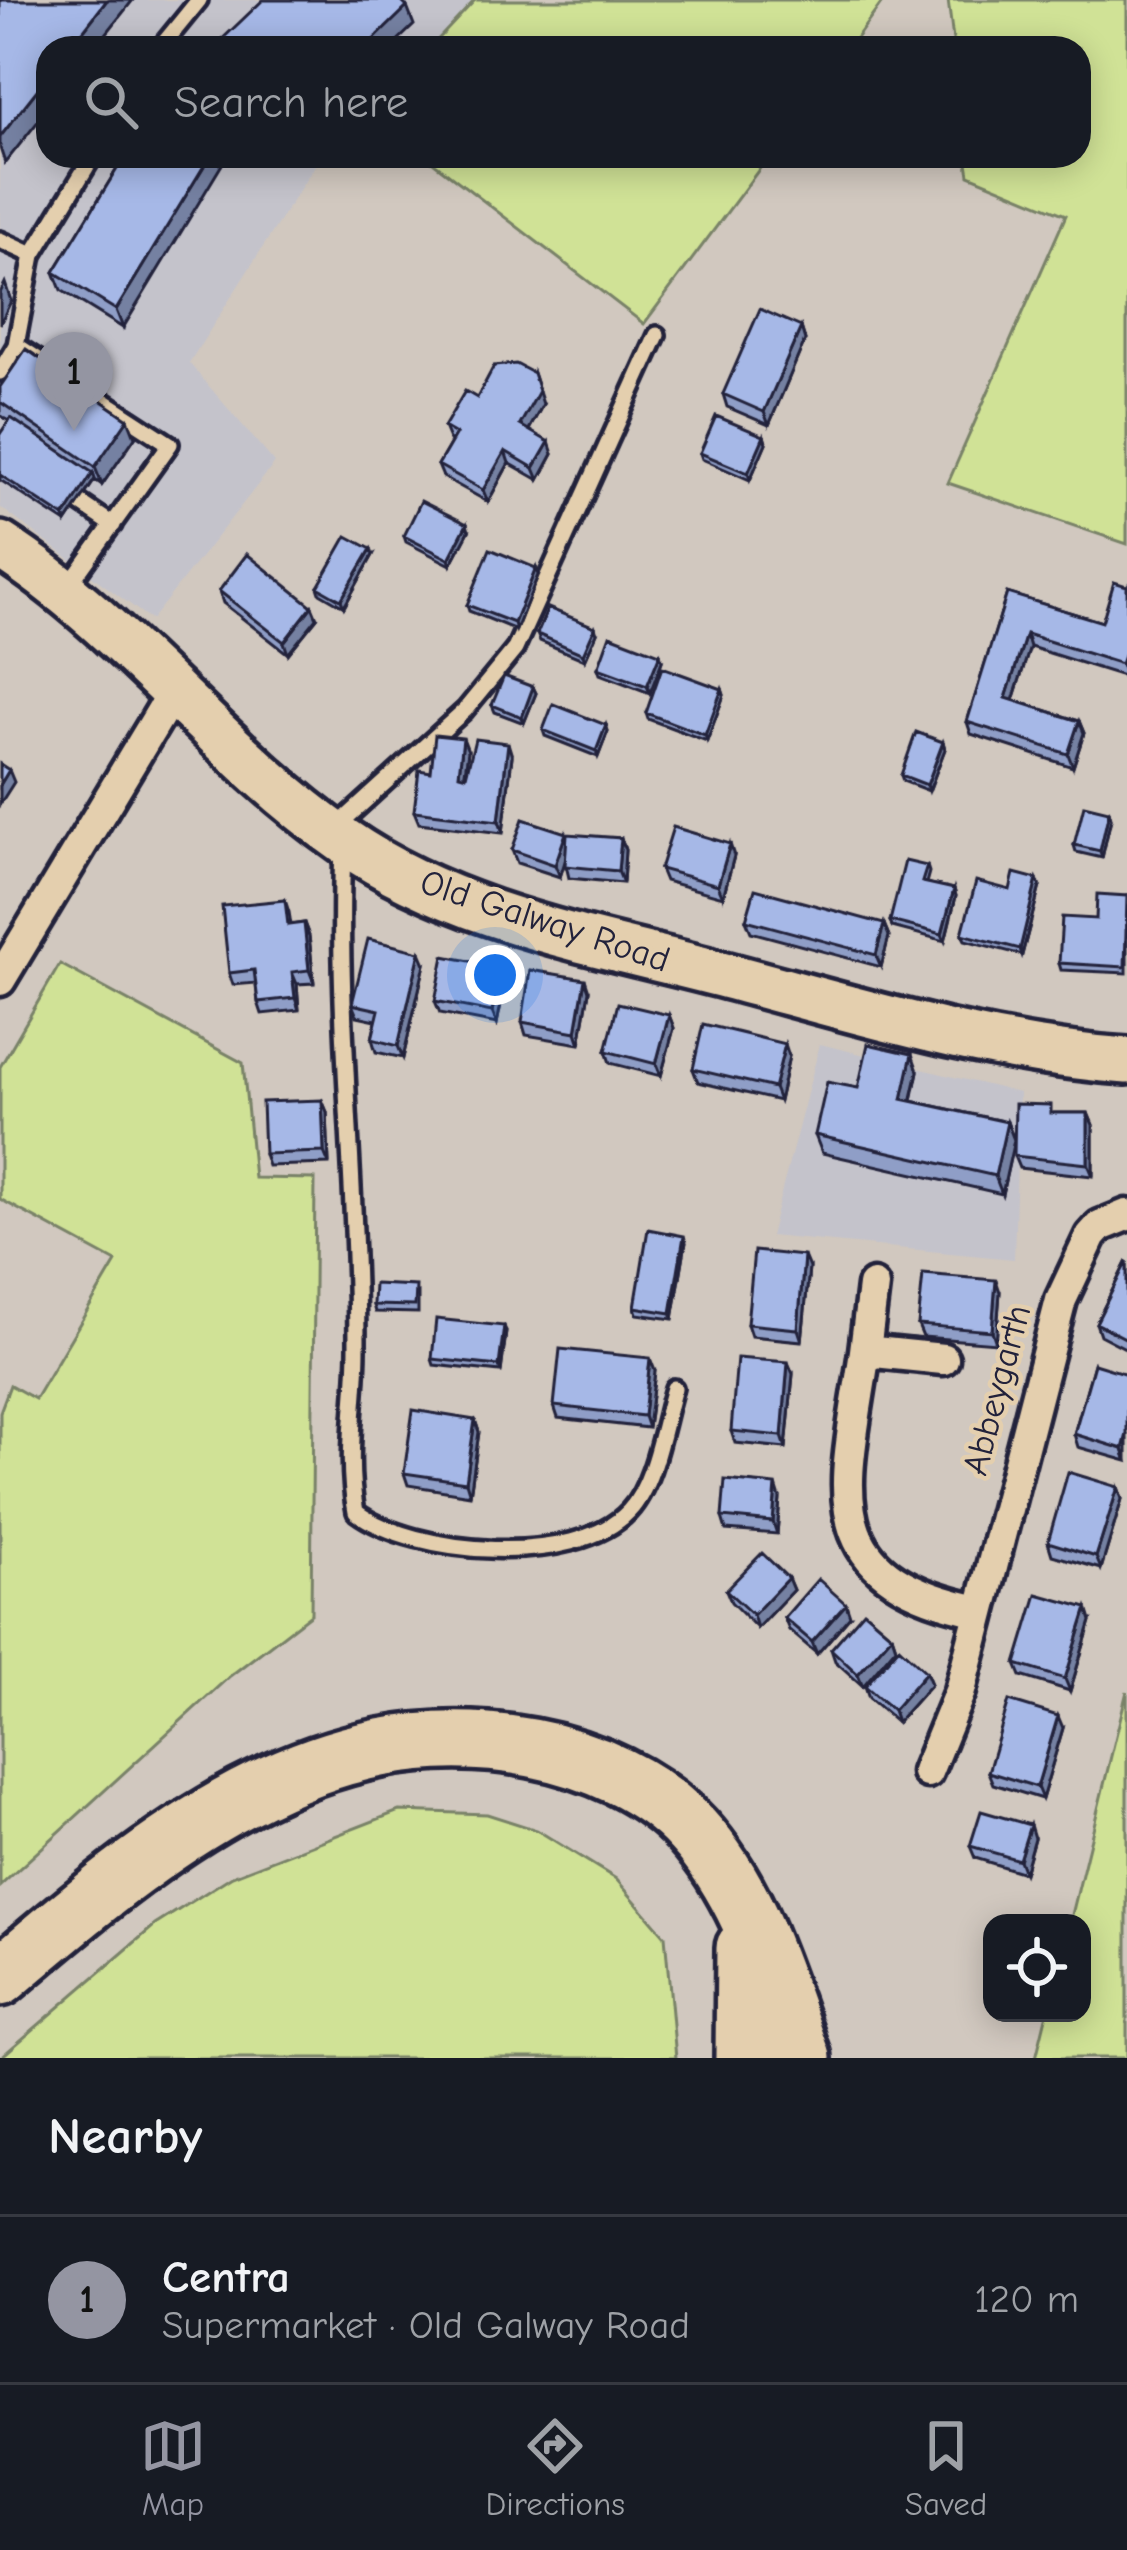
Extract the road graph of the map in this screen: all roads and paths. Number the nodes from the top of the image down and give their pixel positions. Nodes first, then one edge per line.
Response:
1 (199, 0) edge
2 (170, 36) edge
3 (86, 168) edge
4 (0, 240) edge
5 (33, 255) junction
6 (657, 335) dead end
7 (16, 345) junction
8 (0, 373) edge
9 (56, 486) edge
10 (113, 524) junction
11 (0, 545) edge
12 (63, 593) junction
13 (172, 694) junction
14 (338, 836) junction
15 (0, 980) edge
16 (1127, 1061) edge
17 (1127, 1215) edge
18 (873, 1286) dead end
19 (865, 1352) junction
20 (943, 1359) dead end
21 (674, 1388) dead end
22 (980, 1611) junction
23 (927, 1772) dead end
24 (744, 1902) junction
25 (0, 1977) edge
26 (744, 2058) edge
27 (802, 2058) edge

1 - 2 lane
3 - 5 lane
4 - 5 lane
5 - 7 lane
6 - 14 lane
7 - 8 lane
7 - 10 lane
9 - 10 lane
10 - 12 lane
11 - 12 main road, Old Galway Road
12 - 13 main road, Old Galway Road
13 - 14 main road, Old Galway Road
13 - 15 street
14 - 16 main road, Old Galway Road
14 - 21 lane
17 - 22 street, Abbeygarth
18 - 19 street
19 - 20 street, Abbeygarth
19 - 22 street
22 - 23 street, Abbeygarth
24 - 25 highway
24 - 26 highway
24 - 27 highway

